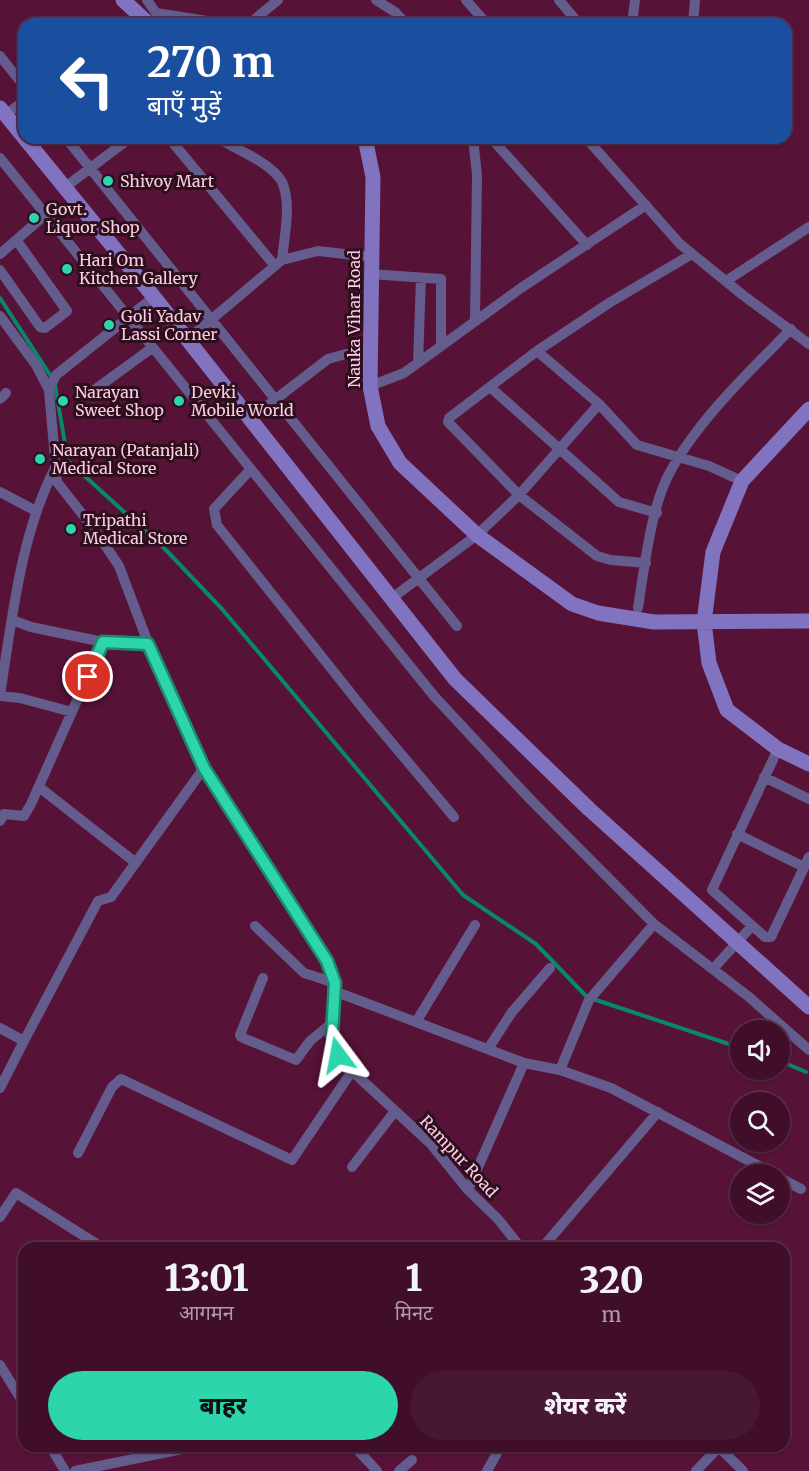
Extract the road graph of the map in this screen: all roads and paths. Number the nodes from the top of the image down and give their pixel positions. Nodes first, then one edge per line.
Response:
1 (123, 0) edge
2 (148, 0) edge
3 (260, 0) edge
4 (278, 0) edge
5 (376, 0) edge
6 (466, 0) edge
7 (559, 0) edge
8 (635, 0) edge
9 (695, 0) edge
10 (267, 9) junction
11 (136, 18) edge
12 (188, 18) edge
13 (256, 18) edge
14 (400, 18) edge
15 (482, 18) edge
16 (574, 18) edge
17 (633, 18) edge
18 (694, 18) edge
19 (0, 56) edge
20 (18, 78) edge
21 (18, 104) edge
22 (3, 112) edge
23 (18, 131) edge
24 (29, 144) edge
25 (71, 144) edge
26 (122, 144) edge
27 (174, 144) edge
28 (227, 144) edge
29 (366, 144) edge
30 (473, 144) edge
31 (496, 144) edge
32 (595, 144) edge
33 (0, 158) edge
34 (91, 169) junction
35 (64, 188) junction
36 (646, 205) junction
37 (45, 214) junction
38 (809, 227) edge
39 (17, 241) junction
40 (587, 244) junction
41 (0, 254) edge
42 (692, 254) junction
43 (371, 257) junction
44 (279, 263) junction
45 (0, 270) edge
46 (370, 274) junction
47 (420, 278) junction
48 (726, 281) junction
49 (154, 297) junction
50 (0, 316) edge
51 (128, 318) junction
52 (212, 320) junction
53 (475, 321) junction
54 (790, 330) junction
55 (187, 340) junction
56 (809, 344) edge
57 (441, 346) junction
58 (152, 348) junction
59 (537, 351) junction
60 (371, 357) junction
61 (418, 363) junction
62 (370, 386) junction
63 (490, 387) junction
64 (49, 388) junction
65 (86, 396) dead end
66 (276, 399) junction
67 (599, 404) junction
68 (809, 409) edge
69 (250, 418) junction
70 (557, 448) junction
71 (680, 457) junction
72 (55, 468) junction
73 (250, 470) junction
74 (742, 481) junction
75 (0, 492) edge
76 (519, 495) junction
77 (36, 511) junction
78 (657, 513) junction
79 (477, 535) junction
80 (646, 563) junction
81 (419, 578) junction
82 (392, 598) junction
83 (638, 608) dead end
84 (12, 620) junction
85 (809, 621) edge
86 (704, 622) junction
87 (457, 626) dead end
88 (103, 642) junction
89 (148, 644) junction
90 (0, 696) edge
91 (72, 712) junction
92 (778, 749) junction
93 (809, 764) edge
94 (204, 768) junction
95 (764, 777) junction
96 (39, 787) junction
97 (809, 799) edge
98 (1, 815) edge
99 (454, 817) dead end
100 (737, 834) junction
101 (809, 857) edge
102 (136, 863) junction
103 (804, 867) junction
104 (475, 924) dead end
105 (654, 924) junction
106 (255, 926) dead end
107 (752, 926) junction
108 (738, 943) junction
109 (550, 968) dead end
110 (713, 969) junction
111 (263, 978) dead end
112 (335, 987) junction
113 (809, 1007) edge
114 (416, 1022) junction
115 (332, 1023) junction
116 (0, 1028) edge
117 (24, 1041) junction
118 (488, 1049) junction
119 (809, 1050) edge
120 (524, 1063) junction
121 (560, 1070) junction
122 (352, 1071) junction
123 (0, 1088) edge
124 (395, 1111) junction
125 (658, 1112) junction
126 (78, 1153) dead end
127 (755, 1164) edge
128 (352, 1167) dead end
129 (790, 1183) edge
130 (801, 1189) dead end
131 (468, 1191) junction
132 (0, 1217) edge
133 (94, 1242) edge
134 (516, 1242) edge
135 (547, 1242) edge
136 (0, 1365) edge
137 (18, 1394) edge
138 (54, 1452) edge
139 (168, 1452) edge
140 (360, 1452) edge
141 (498, 1452) edge
142 (714, 1452) edge
143 (724, 1452) edge
144 (412, 1460) dead end
145 (65, 1471) edge
146 (75, 1471) edge
147 (377, 1471) edge
148 (399, 1471) edge
149 (487, 1471) edge
150 (696, 1471) edge
151 (743, 1471) edge

1 - 11 street
2 - 12 street
3 - 10 street
4 - 10 street
5 - 14 street
6 - 15 street
7 - 16 street
8 - 17 street
9 - 18 street
10 - 13 street
19 - 20 street
21 - 22 street
22 - 23 street
24 - 35 street
25 - 34 street
26 - 34 street
27 - 44 street
28 - 44 street
29 - 43 street, Nauka Vihar Road
30 - 53 street
31 - 40 street
32 - 36 street
33 - 37 street
34 - 35 street
34 - 52 street
35 - 49 street
36 - 40 street
36 - 42 street
37 - 39 street
37 - 51 street
38 - 48 street
39 - 41 street
39 - 45 street
40 - 53 street
42 - 48 street
42 - 59 street
43 - 44 street
43 - 46 street, Nauka Vihar Road
44 - 52 street
46 - 47 street
46 - 60 street, Nauka Vihar Road
47 - 57 street
47 - 61 street
48 - 54 street
49 - 51 street
49 - 55 street
50 - 64 street
51 - 58 street
51 - 64 street
52 - 55 street
52 - 66 street
53 - 57 street
54 - 56 street
54 - 71 street
55 - 69 street
57 - 61 street
58 - 65 street
58 - 73 street
59 - 63 street
59 - 67 street
60 - 62 street, Nauka Vihar Road
60 - 66 street
61 - 62 street
62 - 79 street, Nauka Vihar Road
63 - 70 street
63 - 76 street
64 - 72 street, Rampur Road
66 - 69 street
66 - 81 street
67 - 70 street
67 - 71 street
68 - 74 street
69 - 82 street
70 - 76 street
70 - 78 street
71 - 74 street
71 - 78 street
72 - 77 street
72 - 89 street, Rampur Road
73 - 99 street
73 - 105 street
74 - 86 street
75 - 77 street
76 - 79 street
76 - 80 street
77 - 84 street
78 - 80 street
79 - 81 street
79 - 86 street, Nauka Vihar Road
80 - 83 street
81 - 82 street
81 - 87 street
82 - 108 street
84 - 88 street
84 - 90 street
85 - 86 street, Nauka Vihar Road
86 - 92 street
88 - 89 street
88 - 91 street
89 - 94 street, Rampur Road
90 - 91 street
91 - 96 street
92 - 93 street
92 - 95 street
94 - 102 street
94 - 112 street, Rampur Road
95 - 97 street
95 - 100 street
96 - 98 street
96 - 102 street
100 - 103 street
100 - 107 street
101 - 103 street
102 - 117 street
103 - 107 street
104 - 114 street
105 - 110 street
105 - 121 street
106 - 112 street
107 - 108 street
108 - 110 street
108 - 113 street
109 - 118 street
110 - 119 street
111 - 115 street
112 - 114 street
112 - 115 street, Rampur Road
114 - 118 street
115 - 122 street, Rampur Road
116 - 117 street
117 - 123 street
118 - 120 street
120 - 121 street
120 - 131 street
121 - 125 street
122 - 124 street, Rampur Road
122 - 126 street
124 - 128 street
124 - 131 street, Rampur Road
125 - 127 street
125 - 135 street
129 - 130 street
131 - 134 street, Rampur Road
132 - 133 street
136 - 137 street
138 - 145 street
139 - 146 street
140 - 147 street
141 - 149 street
142 - 150 street
143 - 151 street
144 - 148 street

